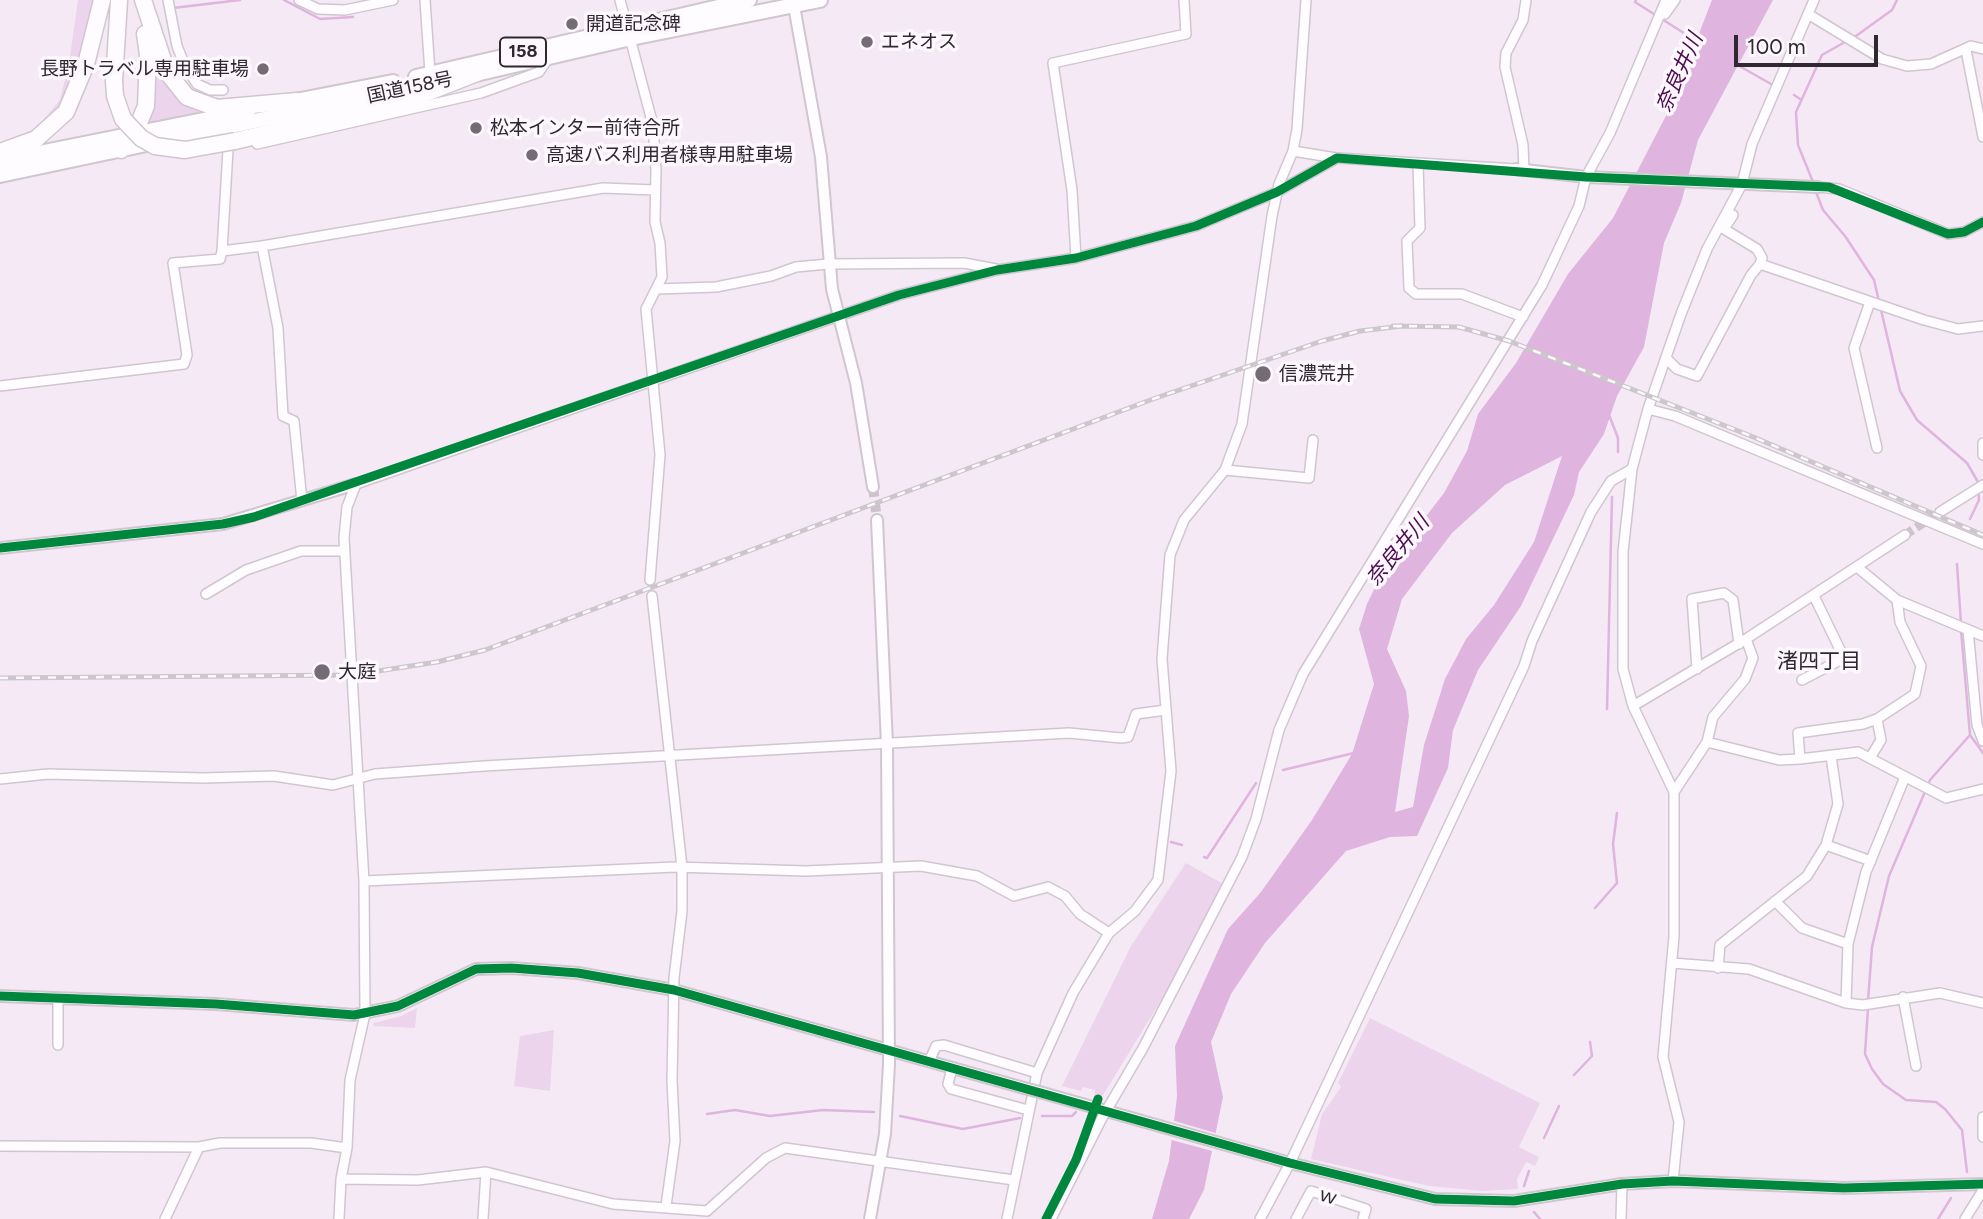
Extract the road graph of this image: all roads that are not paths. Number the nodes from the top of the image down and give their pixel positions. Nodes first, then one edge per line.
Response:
1 (102, 0) edge
2 (119, 0) edge
3 (142, 0) edge
4 (168, 0) edge
5 (299, 0) edge
6 (393, 0) edge
7 (425, 0) edge
8 (620, 0) edge
9 (749, 0) edge
10 (820, 0) edge
11 (1184, 0) edge
12 (1306, 0) edge
13 (1526, 0) edge
14 (1666, 0) edge
15 (1675, 0) edge
16 (1814, 0) edge
17 (793, 3) edge
18 (1808, 14) junction
19 (1655, 27) junction
20 (630, 32) junction
21 (1983, 49) edge
22 (1966, 50) junction
23 (549, 57) junction
24 (430, 74) junction
25 (477, 74) junction
26 (223, 90) dead end
27 (298, 101) junction
28 (218, 129) junction
29 (134, 135) junction
30 (1983, 137) edge
31 (232, 145) junction
32 (121, 150) junction
33 (1293, 151) junction
34 (0, 152) edge
35 (1337, 158) junction
36 (0, 161) edge
37 (1418, 164) junction
38 (1520, 169) junction
39 (0, 175) edge
40 (1591, 177) junction
41 (1738, 184) junction
42 (1818, 187) joint
43 (655, 190) junction
44 (1277, 192) junction
45 (1734, 213) dead end
46 (1983, 222) edge
47 (262, 246) junction
48 (222, 251) junction
49 (1076, 258) junction
50 (828, 264) junction
51 (1760, 264) junction
52 (998, 270) junction
53 (657, 289) junction
54 (1870, 302) junction
55 (839, 315) junction
56 (1523, 317) junction
57 (1983, 326) edge
58 (1666, 358) junction
59 (653, 382) junction
60 (0, 386) edge
61 (1648, 409) junction
62 (1313, 440) dead end
63 (1983, 443) edge
64 (1877, 448) dead end
65 (1983, 455) edge
66 (1632, 469) junction
67 (1225, 470) junction
68 (356, 484) junction
69 (1983, 485) edge
70 (873, 487) tunnel mouth
71 (302, 501) junction
72 (1940, 512) tunnel mouth
73 (877, 520) tunnel mouth
74 (1905, 535) tunnel mouth
75 (1983, 544) edge
76 (0, 548) edge
77 (344, 551) junction
78 (1857, 567) junction
79 (650, 580) dead end
80 (206, 594) dead end
81 (652, 596) dead end
82 (1814, 596) junction
83 (1897, 600) junction
84 (1968, 630) junction
85 (1983, 636) edge
86 (1742, 641) junction
87 (1697, 669) junction
88 (1802, 680) dead end
89 (1633, 706) junction
90 (1166, 710) junction
91 (1877, 719) junction
92 (1983, 741) edge
93 (1707, 742) junction
94 (887, 744) junction
95 (1831, 756) junction
96 (670, 757) junction
97 (1870, 758) junction
98 (1800, 759) junction
99 (1905, 777) junction
100 (0, 779) edge
101 (358, 779) junction
102 (1983, 789) edge
103 (1674, 792) junction
104 (1826, 845) junction
105 (1871, 861) junction
106 (889, 866) junction
107 (682, 867) junction
108 (365, 881) junction
109 (1774, 901) junction
110 (1109, 933) junction
111 (1848, 944) junction
112 (1672, 963) junction
113 (1718, 968) junction
114 (674, 990) junction
115 (0, 996) edge
116 (58, 998) junction
117 (1903, 998) junction
118 (1846, 1003) junction
119 (1983, 1003) edge
120 (365, 1014) junction
121 (58, 1045) dead end
122 (888, 1050) junction
123 (929, 1062) junction
124 (1916, 1066) dead end
125 (952, 1068) junction
126 (1037, 1073) junction
127 (1028, 1110) junction
128 (1107, 1112) junction
129 (1983, 1117) edge
130 (1983, 1138) edge
131 (0, 1146) edge
132 (199, 1147) junction
133 (347, 1148) junction
134 (882, 1160) junction
135 (1287, 1162) junction
136 (486, 1172) junction
137 (341, 1179) junction
138 (1014, 1180) junction
139 (1673, 1181) junction
140 (1622, 1184) junction
141 (1983, 1184) edge
142 (1983, 1190) edge
143 (666, 1206) junction
144 (707, 1215) edge
145 (1970, 1216) edge
146 (165, 1219) edge
147 (339, 1219) edge
148 (483, 1219) edge
149 (870, 1219) edge
150 (1007, 1219) edge
151 (1051, 1219) edge
152 (1260, 1219) edge
153 (1296, 1219) edge
154 (1363, 1219) edge
155 (1621, 1219) edge

1 - 34 highway
2 - 31 highway, bridge
3 - 27 highway
3 - 29 highway
4 - 26 street
5 - 6 street
7 - 24 street
8 - 20 street
9 - 20 highway, 国道158号 / 158
10 - 17 highway, 国道158号 / 158
11 - 49 street
12 - 33 street
13 - 38 street
14 - 19 street
15 - 19 street
16 - 18 street
17 - 20 highway, 国道158号 / 158
17 - 50 street
18 - 22 street
18 - 41 street
19 - 40 street
20 - 23 highway, 国道158号 / 158
20 - 24 highway, 国道158号 / 158
20 - 43 street
21 - 22 street
22 - 30 street
23 - 25 highway, 国道158号 / 158
23 - 31 street
24 - 27 highway, 国道158号 / 158
25 - 28 highway, 国道158号 / 158
25 - 31 highway
27 - 29 highway, 国道158号 / 158
28 - 31 street
28 - 32 highway, 国道158号 / 158
29 - 32 highway
29 - 36 highway, 国道158号 / 158
31 - 48 street
32 - 39 highway, 国道158号 / 158
33 - 35 street
33 - 44 street
35 - 37 street
35 - 44 street
37 - 38 street
37 - 56 street
38 - 40 street
40 - 41 street
40 - 56 street
41 - 42 street
41 - 58 street
42 - 46 street
43 - 47 street
43 - 53 street
44 - 49 street
44 - 67 street
45 - 51 street
47 - 48 street
47 - 71 street
48 - 60 street
49 - 52 street
50 - 52 street
50 - 53 street
50 - 55 street
51 - 54 street
51 - 58 street
52 - 55 street
53 - 59 street
54 - 57 street
54 - 64 street
55 - 59 street
55 - 70 street
56 - 128 street
58 - 61 street
59 - 68 street
59 - 79 street
61 - 66 street
61 - 75 street
62 - 67 street
63 - 65 street
66 - 89 street
66 - 135 street
67 - 90 street
68 - 71 street
68 - 77 street
69 - 72 street
71 - 76 street
73 - 94 street
74 - 78 street
77 - 80 street
77 - 101 street
78 - 82 street
78 - 83 street
81 - 96 street
82 - 86 street
82 - 88 street
83 - 84 street
83 - 91 street
84 - 85 street
84 - 92 street
86 - 87 street
86 - 87 street
86 - 93 street
87 - 89 street
89 - 103 street
90 - 94 street
90 - 110 street
91 - 97 street
91 - 98 street
93 - 98 street
93 - 103 street
94 - 96 street
94 - 106 street
95 - 97 street
95 - 98 street
95 - 104 street
96 - 101 street
96 - 107 street
97 - 99 street
99 - 102 street
99 - 105 street
100 - 101 street
101 - 108 street
103 - 112 street
104 - 105 street
104 - 109 street
105 - 111 street
106 - 107 street
106 - 110 street
106 - 122 street
107 - 108 street
107 - 114 street
108 - 120 street
109 - 111 street
109 - 113 street
110 - 126 street
111 - 118 street
112 - 113 street
112 - 139 street
113 - 118 street
114 - 120 street
114 - 122 street
114 - 143 street
115 - 116 street
116 - 120 street
116 - 121 street
117 - 118 street
117 - 119 street
117 - 124 street
120 - 133 street
122 - 123 street
122 - 134 street
123 - 125 street
123 - 126 street
125 - 127 street
125 - 128 street, bridge
126 - 127 street
127 - 138 street
128 - 135 street
128 - 151 street
129 - 130 street
131 - 132 street
132 - 133 street
132 - 146 street
133 - 137 street
134 - 138 street
134 - 144 street
134 - 149 street
135 - 140 street
135 - 152 street
136 - 137 street
136 - 143 street
136 - 148 street
137 - 147 street
138 - 150 street
139 - 140 street
139 - 141 street
140 - 155 street
142 - 145 street
143 - 144 street
153 - 154 street, ｗ

